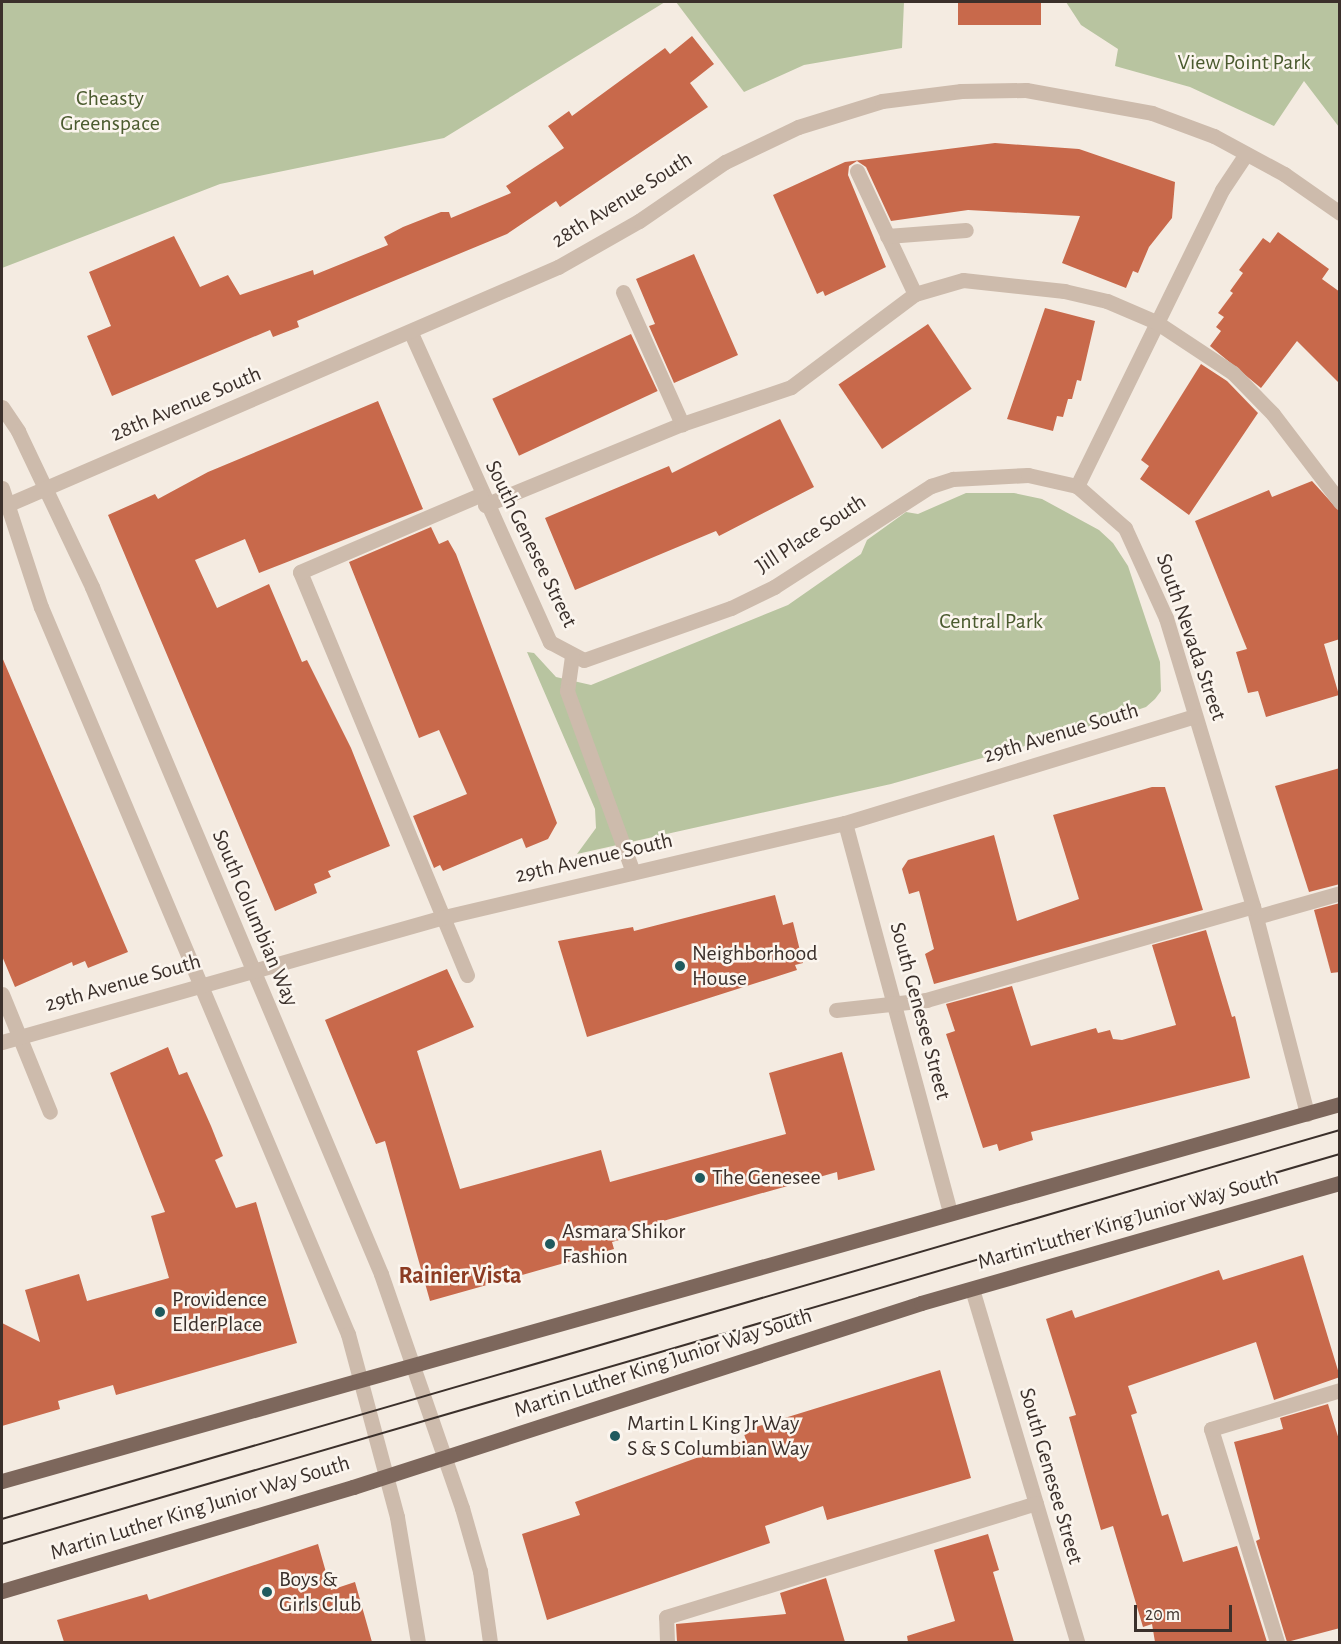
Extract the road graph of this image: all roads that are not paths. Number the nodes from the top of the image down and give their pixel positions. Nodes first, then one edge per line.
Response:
1 (1246, 153) junction
2 (856, 171) dead end
3 (1340, 213) edge
4 (966, 230) dead end
5 (887, 236) junction
6 (624, 292) dead end
7 (915, 294) junction
8 (1156, 322) junction
9 (411, 333) junction
10 (2, 407) edge
11 (682, 424) junction
12 (1077, 486) junction
13 (2, 488) edge
14 (42, 489) junction
15 (483, 500) junction
16 (1340, 502) edge
17 (9, 504) junction
18 (572, 656) junction
19 (1195, 716) junction
20 (845, 823) junction
21 (633, 872) junction
22 (1340, 893) edge
23 (1254, 912) junction
24 (444, 917) junction
25 (251, 969) junction
26 (466, 975) dead end
27 (198, 985) junction
28 (2, 994) edge
29 (894, 1003) junction
30 (836, 1010) dead end
31 (18, 1037) junction
32 (2, 1042) edge
33 (1340, 1104) edge
34 (50, 1112) dead end
35 (1307, 1114) junction
36 (1339, 1185) edge
37 (950, 1211) junction
38 (972, 1289) junction
39 (410, 1365) junction
40 (361, 1378) junction
41 (1340, 1390) edge
42 (444, 1457) junction
43 (386, 1474) junction
44 (2, 1481) edge
45 (1036, 1503) junction
46 (2, 1591) edge
47 (418, 1642) edge
48 (490, 1642) edge
49 (667, 1642) edge
50 (1077, 1642) edge
51 (1277, 1642) edge

1 - 3 street, 28th Avenue South
1 - 8 street
1 - 9 street, 28th Avenue South
2 - 5 street
4 - 5 street
5 - 7 street
6 - 11 street
7 - 8 street
7 - 11 street
8 - 12 street
8 - 16 street
9 - 14 street, 28th Avenue South
9 - 15 street, South Genesee Street
10 - 14 street, South Columbian Way
11 - 15 street
12 - 18 street, Jill Place South
12 - 19 street, South Nevada Street
13 - 17 street
14 - 17 street, 28th Avenue South
14 - 25 street, South Columbian Way
15 - 18 street, South Genesee Street
15 - 24 street
17 - 27 street
18 - 21 street, South Genesee Street
19 - 20 street, 29th Avenue South
19 - 23 street, South Nevada Street
20 - 21 street, 29th Avenue South
20 - 29 street, South Genesee Street
21 - 24 street, 29th Avenue South
22 - 23 street
23 - 29 street
23 - 35 street, South Nevada Street
24 - 25 street, 29th Avenue South
24 - 26 street
25 - 27 street, 29th Avenue South
25 - 39 street, South Columbian Way
27 - 31 street, 29th Avenue South
27 - 40 street
28 - 31 street
29 - 30 street
29 - 37 street, South Genesee Street
31 - 32 street, 29th Avenue South
31 - 34 street
33 - 35 main road
35 - 37 main road
36 - 38 main road, Martin Luther King Junior Way South
37 - 39 main road
38 - 42 main road, Martin Luther King Junior Way South
38 - 45 street, South Genesee Street
39 - 40 main road
39 - 42 street, South Columbian Way
40 - 43 street
40 - 44 main road
41 - 51 street
42 - 43 main road, Martin Luther King Junior Way South
42 - 48 street, South Columbian Way
43 - 46 main road, Martin Luther King Junior Way South
43 - 47 street
45 - 49 street
45 - 50 street, South Genesee Street

